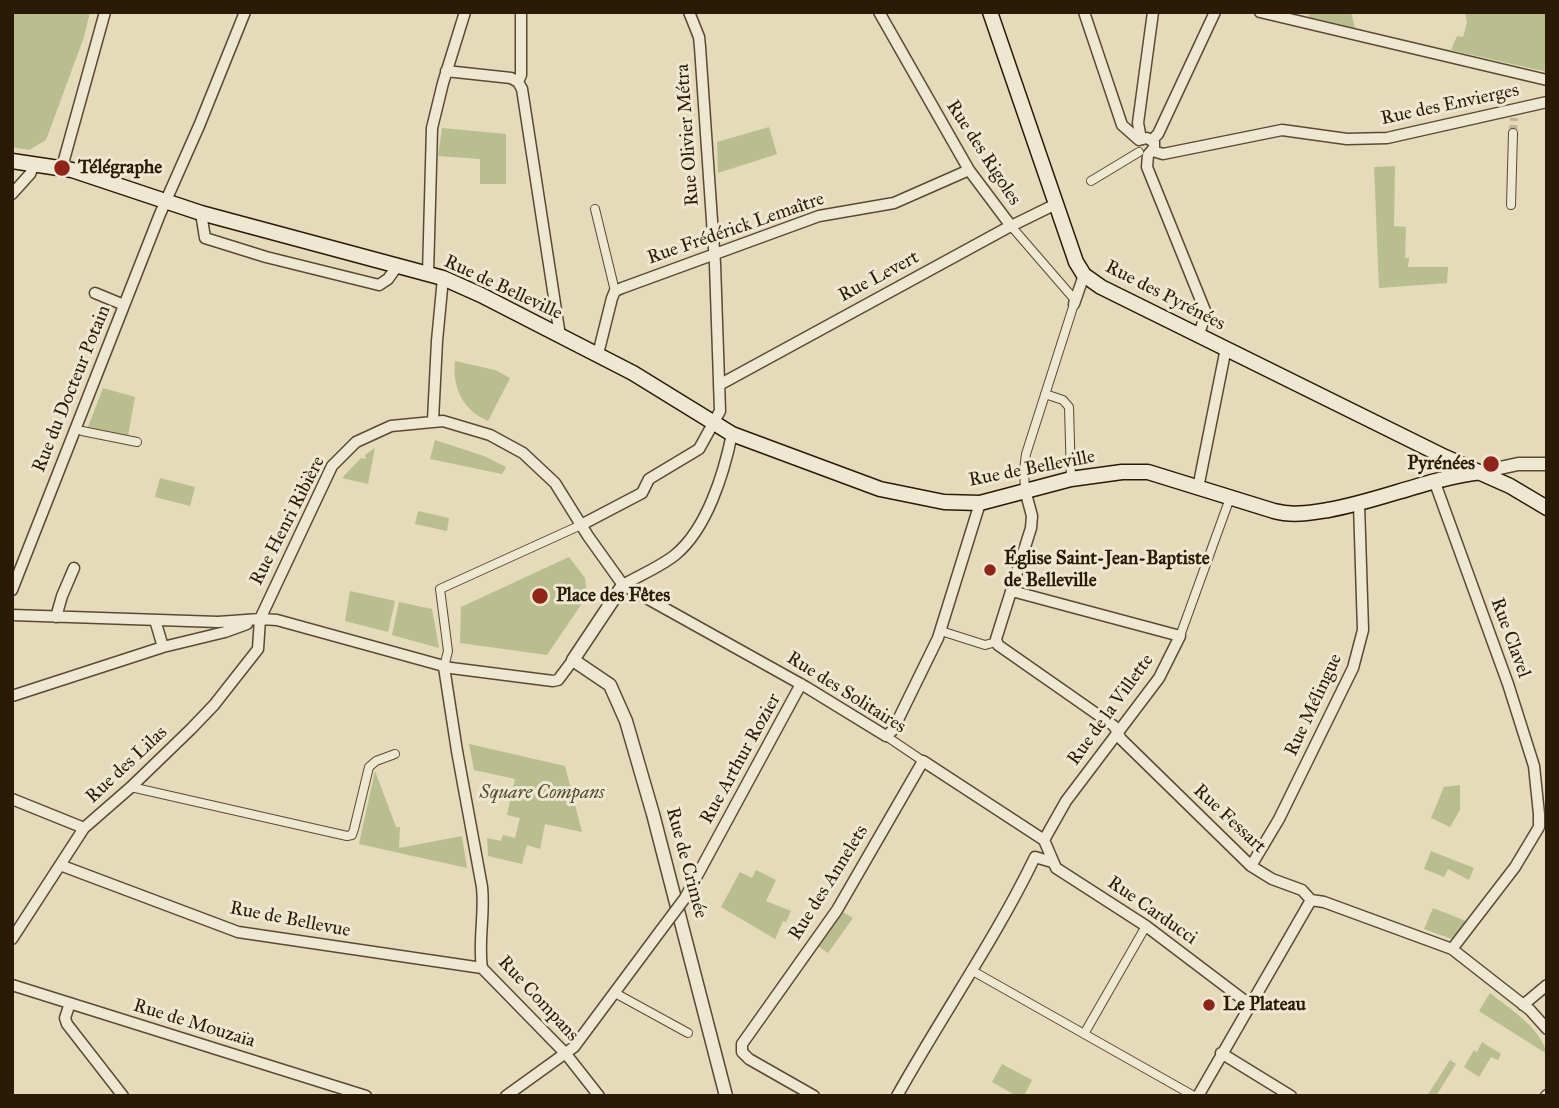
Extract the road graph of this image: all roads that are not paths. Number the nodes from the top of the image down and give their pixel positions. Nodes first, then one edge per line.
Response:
1 (105, 12) edge
2 (244, 12) edge
3 (465, 12) edge
4 (689, 12) edge
5 (880, 12) edge
6 (990, 12) edge
7 (1084, 12) edge
8 (1153, 12) edge
9 (1215, 12) edge
10 (1260, 12) edge
11 (521, 14) edge
12 (446, 71) junction
13 (1547, 80) edge
14 (518, 82) junction
15 (1547, 102) edge
16 (1513, 133) tunnel mouth
17 (1145, 146) junction
18 (12, 161) edge
19 (34, 165) junction
20 (62, 167) junction
21 (969, 170) junction
22 (1091, 181) dead end
23 (12, 194) edge
24 (166, 202) junction
25 (1056, 204) junction
26 (1511, 205) dead end
27 (595, 209) dead end
28 (201, 213) junction
29 (1011, 226) junction
30 (713, 253) junction
31 (398, 265) junction
32 (428, 274) junction
33 (1084, 275) junction
34 (443, 278) junction
35 (615, 291) junction
36 (95, 293) dead end
37 (1075, 302) junction
38 (124, 305) junction
39 (1199, 334) junction
40 (560, 336) junction
41 (1226, 348) junction
42 (598, 354) junction
43 (719, 385) junction
44 (1045, 394) junction
45 (433, 421) junction
46 (714, 423) junction
47 (82, 431) dead end
48 (732, 434) junction
49 (137, 442) dead end
50 (1547, 464) edge
51 (1482, 472) junction
52 (1071, 479) junction
53 (1435, 482) junction
54 (1198, 488) junction
55 (1026, 490) junction
56 (1230, 498) junction
57 (981, 503) junction
58 (1359, 504) junction
59 (1547, 508) edge
60 (581, 525) junction
61 (74, 568) dead end
62 (623, 585) junction
63 (12, 590) edge
64 (1012, 591) junction
65 (12, 615) edge
66 (56, 617) junction
67 (260, 619) junction
68 (155, 620) junction
69 (941, 631) junction
70 (1180, 636) junction
71 (996, 642) junction
72 (163, 647) junction
73 (573, 660) junction
74 (444, 667) junction
75 (802, 684) junction
76 (12, 696) edge
77 (1118, 733) junction
78 (886, 736) junction
79 (396, 754) dead end
80 (923, 761) junction
81 (131, 787) junction
82 (12, 799) edge
83 (1543, 813) edge
84 (84, 828) junction
85 (1044, 840) junction
86 (1035, 857) junction
87 (1052, 862) junction
88 (60, 865) junction
89 (1251, 866) junction
90 (1311, 900) junction
91 (1146, 926) junction
92 (12, 939) edge
93 (1452, 949) junction
94 (482, 968) junction
95 (971, 970) junction
96 (12, 985) edge
97 (1547, 985) edge
98 (615, 993) junction
99 (70, 1003) junction
100 (1249, 1004) junction
101 (1522, 1005) junction
102 (1547, 1029) edge
103 (688, 1033) dead end
104 (1084, 1034) junction
105 (1221, 1053) junction
106 (566, 1054) junction
107 (123, 1096) edge
108 (366, 1096) edge
109 (506, 1096) edge
110 (599, 1096) edge
111 (726, 1096) edge
112 (814, 1096) edge
113 (897, 1096) edge
114 (1196, 1096) edge
115 (1291, 1096) edge

1 - 20 street
2 - 24 street, Rue du Docteur Potain
3 - 12 street
4 - 30 street, Rue Olivier Métra
5 - 21 street, Rue des Rigoles
6 - 25 main road, Rue des Pyrénées
7 - 17 street
8 - 17 street
9 - 17 street
10 - 13 street
11 - 14 street
12 - 14 street
12 - 32 street
14 - 40 street
15 - 17 street, Rue des Envierges
16 - 26 street
17 - 22 street
17 - 39 street
18 - 19 main road, Rue de Belleville
19 - 20 main road, Rue de Belleville
19 - 23 street
20 - 24 main road, Rue de Belleville
21 - 29 street, Rue des Rigoles
21 - 30 street, Rue Frédérick Lemaître
24 - 28 main road, Rue de Belleville
24 - 38 street, Rue du Docteur Potain
25 - 29 street, Rue Levert
25 - 33 main road, Rue des Pyrénées
27 - 35 street
28 - 31 main road, Rue de Belleville
28 - 31 street
29 - 37 street, Rue des Rigoles
29 - 43 street, Rue Levert
30 - 35 street, Rue Frédérick Lemaître
30 - 43 street, Rue Olivier Métra
31 - 32 main road, Rue de Belleville
32 - 34 main road, Rue de Belleville
33 - 37 street
33 - 39 main road, Rue des Pyrénées
34 - 40 main road, Rue de Belleville
34 - 45 street
35 - 42 street
36 - 38 street
37 - 44 street
38 - 63 street, Rue du Docteur Potain
39 - 41 main road, Rue des Pyrénées
40 - 42 main road, Rue de Belleville
41 - 51 main road, Rue des Pyrénées
41 - 54 street
42 - 46 main road, Rue de Belleville
43 - 46 street, Rue Olivier Métra
44 - 52 street
44 - 55 street
45 - 60 street, Rue Henri Ribière
45 - 67 street, Rue Henri Ribière
46 - 48 main road, Rue de Belleville
46 - 60 street
47 - 49 street
48 - 57 main road, Rue de Belleville
48 - 62 street
50 - 51 street, Rue de Belleville
51 - 53 main road, Rue de Belleville
51 - 59 main road, Rue des Pyrénées
52 - 54 main road, Rue de Belleville
52 - 55 main road, Rue de Belleville
53 - 58 main road, Rue de Belleville
53 - 83 street, Rue Clavel
54 - 56 main road, Rue de Belleville
55 - 57 main road, Rue de Belleville
55 - 64 street
56 - 58 main road, Rue de Belleville
56 - 70 street, Rue de la Villette
57 - 69 street
58 - 89 street, Rue Mélingue
60 - 62 street, Rue Henri Ribière
60 - 74 street
61 - 66 street
62 - 73 street
62 - 75 street, Rue des Solitaires
64 - 70 street
64 - 71 street
65 - 66 street
66 - 68 street
67 - 68 street
67 - 72 street
67 - 74 street
67 - 81 street, Rue des Lilas
68 - 72 street
69 - 71 street, Rue Fessart
69 - 78 street
70 - 77 street, Rue de la Villette
71 - 77 street, Rue Fessart
72 - 76 street
73 - 74 street
73 - 111 street, Rue de Crimée
74 - 94 street, Rue Compans
75 - 78 street, Rue des Solitaires
75 - 98 street, Rue Arthur Rozier, bridge
77 - 85 street, Rue de la Villette
77 - 89 street, Rue Fessart
78 - 80 street, Rue des Solitaires
79 - 81 street
80 - 85 street, Rue des Solitaires
80 - 112 street, Rue des Annelets
81 - 84 street, Rue des Lilas
82 - 84 street
83 - 93 street, Rue Clavel
84 - 88 street, Rue des Lilas
85 - 86 street, Rue de la Villette
85 - 87 street
86 - 87 street
86 - 95 street, Rue de la Villette
87 - 91 street, Rue Carducci
88 - 92 street, Rue des Lilas
88 - 94 street, Rue de Bellevue
89 - 90 street, Rue Fessart
90 - 93 street, Rue Fessart
90 - 100 street
91 - 100 street, Rue Carducci
91 - 104 street
93 - 101 street, Rue Fessart
94 - 106 street, Rue Compans
95 - 104 street
95 - 113 street, Rue de la Villette
96 - 99 street, Rue de Mouzaïa
97 - 101 street
98 - 103 street
98 - 106 street, Rue Arthur Rozier
99 - 107 street
99 - 108 street, Rue de Mouzaïa
100 - 105 street
101 - 102 street, Rue Fessart
104 - 114 street
105 - 114 street
105 - 115 street
106 - 109 street, Rue Arthur Rozier
106 - 110 street, Rue Compans

